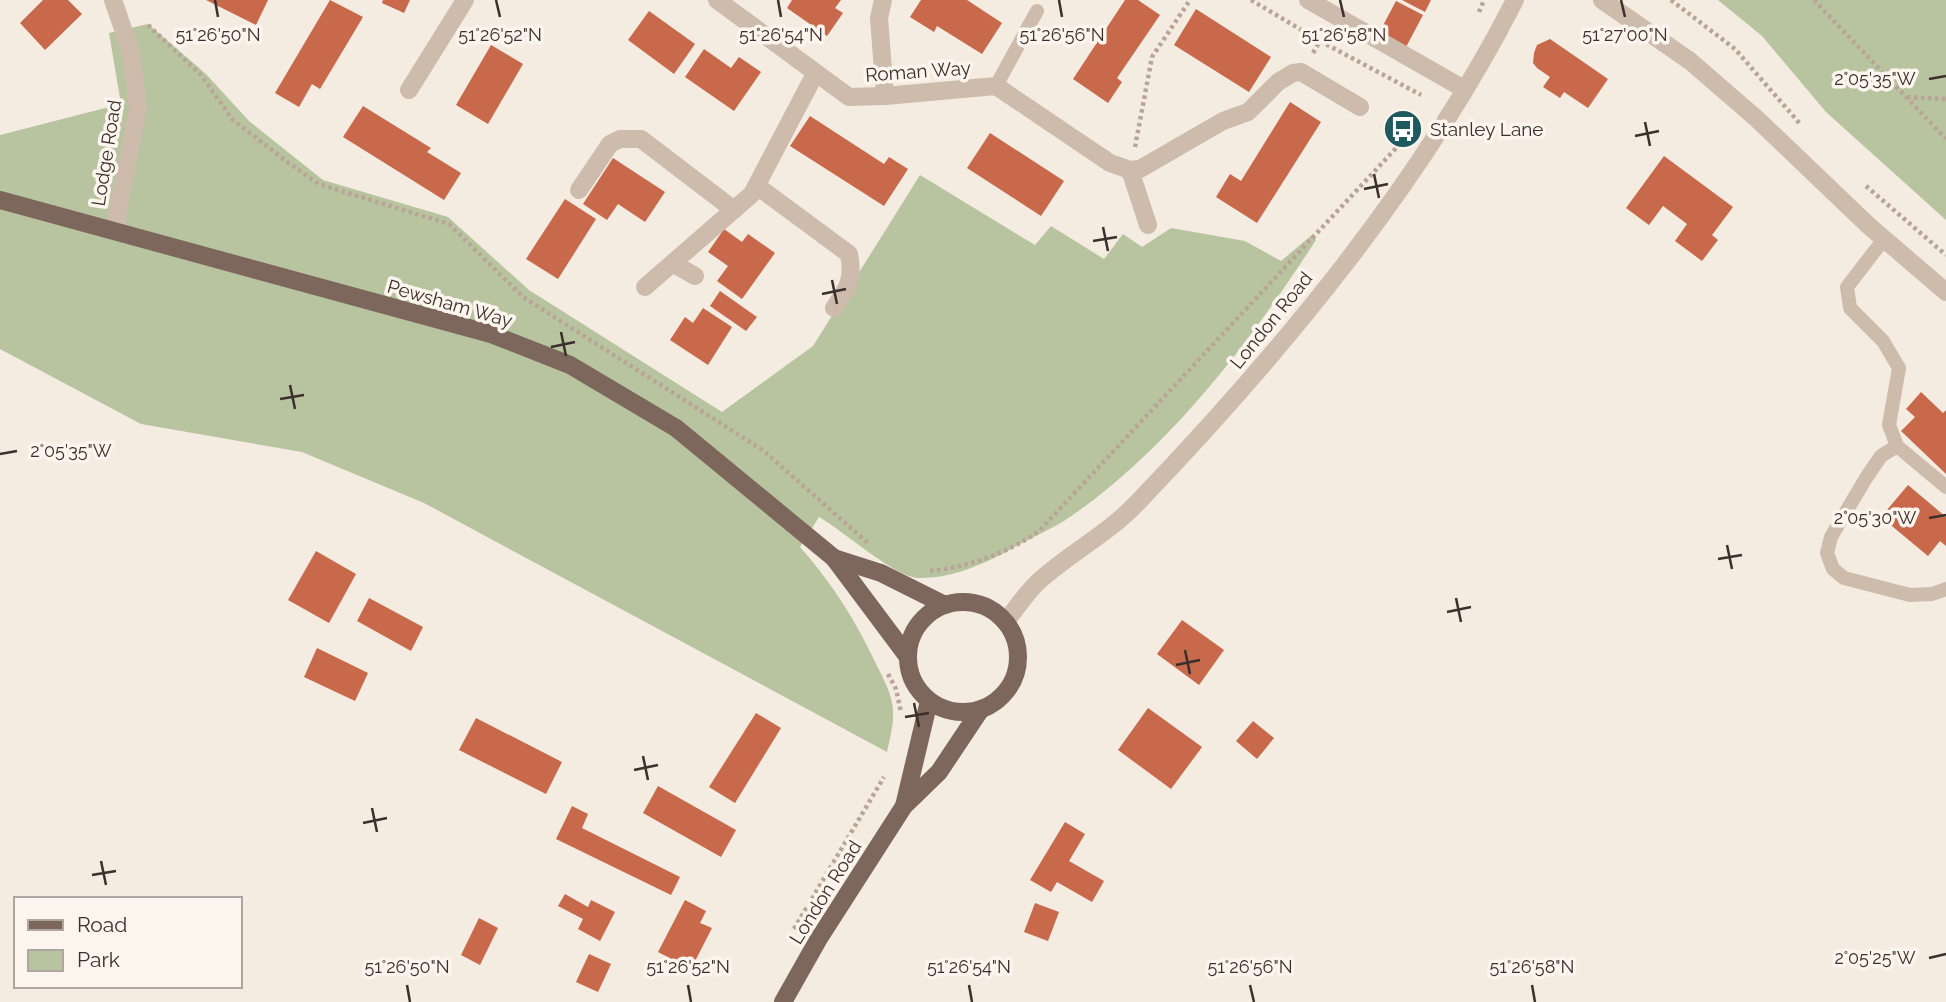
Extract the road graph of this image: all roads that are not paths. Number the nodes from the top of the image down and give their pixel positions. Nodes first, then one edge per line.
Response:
1 (113, 0) edge
2 (465, 0) edge
3 (717, 0) edge
4 (883, 0) edge
5 (1308, 0) edge
6 (1515, 0) edge
7 (1602, 0) edge
8 (1037, 11) dead end
9 (815, 74) junction
10 (996, 86) junction
11 (1464, 89) junction
12 (409, 90) dead end
13 (885, 96) junction
14 (1360, 107) dead end
15 (1130, 170) junction
16 (757, 186) junction
17 (579, 190) dead end
18 (0, 200) edge
19 (734, 210) junction
20 (1148, 225) dead end
21 (114, 231) junction
22 (1884, 239) junction
23 (674, 264) junction
24 (695, 276) dead end
25 (645, 287) dead end
26 (1946, 292) edge
27 (834, 308) dead end
28 (1897, 446) junction
29 (1946, 487) edge
30 (834, 558) junction
31 (1946, 589) edge
32 (945, 605) junction
33 (1005, 622) junction
34 (908, 657) junction
35 (929, 701) junction
36 (981, 709) junction
37 (904, 806) junction
38 (783, 1002) edge

1 - 21 street, Lodge Road
2 - 12 street
3 - 9 street, Roman Way
4 - 13 street
5 - 11 street
6 - 11 street, London Road
7 - 22 street
8 - 10 lane
9 - 13 street, Roman Way
9 - 16 street
10 - 13 street, Roman Way
10 - 15 street, Roman Way
11 - 33 street, London Road
14 - 15 street
15 - 20 street
16 - 19 street
16 - 27 street
17 - 19 street
18 - 21 main road, Pewsham Way
19 - 23 street
21 - 30 main road, Pewsham Way
22 - 26 street
22 - 28 lane
23 - 24 street
23 - 25 street
28 - 29 lane
28 - 31 lane
30 - 32 main road, Pewsham Way
30 - 34 main road, Pewsham Way
32 - 33 main road
32 - 34 main road
33 - 36 main road, London Road
34 - 35 main road
35 - 36 main road
35 - 37 main road, London Road
36 - 37 main road, London Road
37 - 38 main road, London Road

